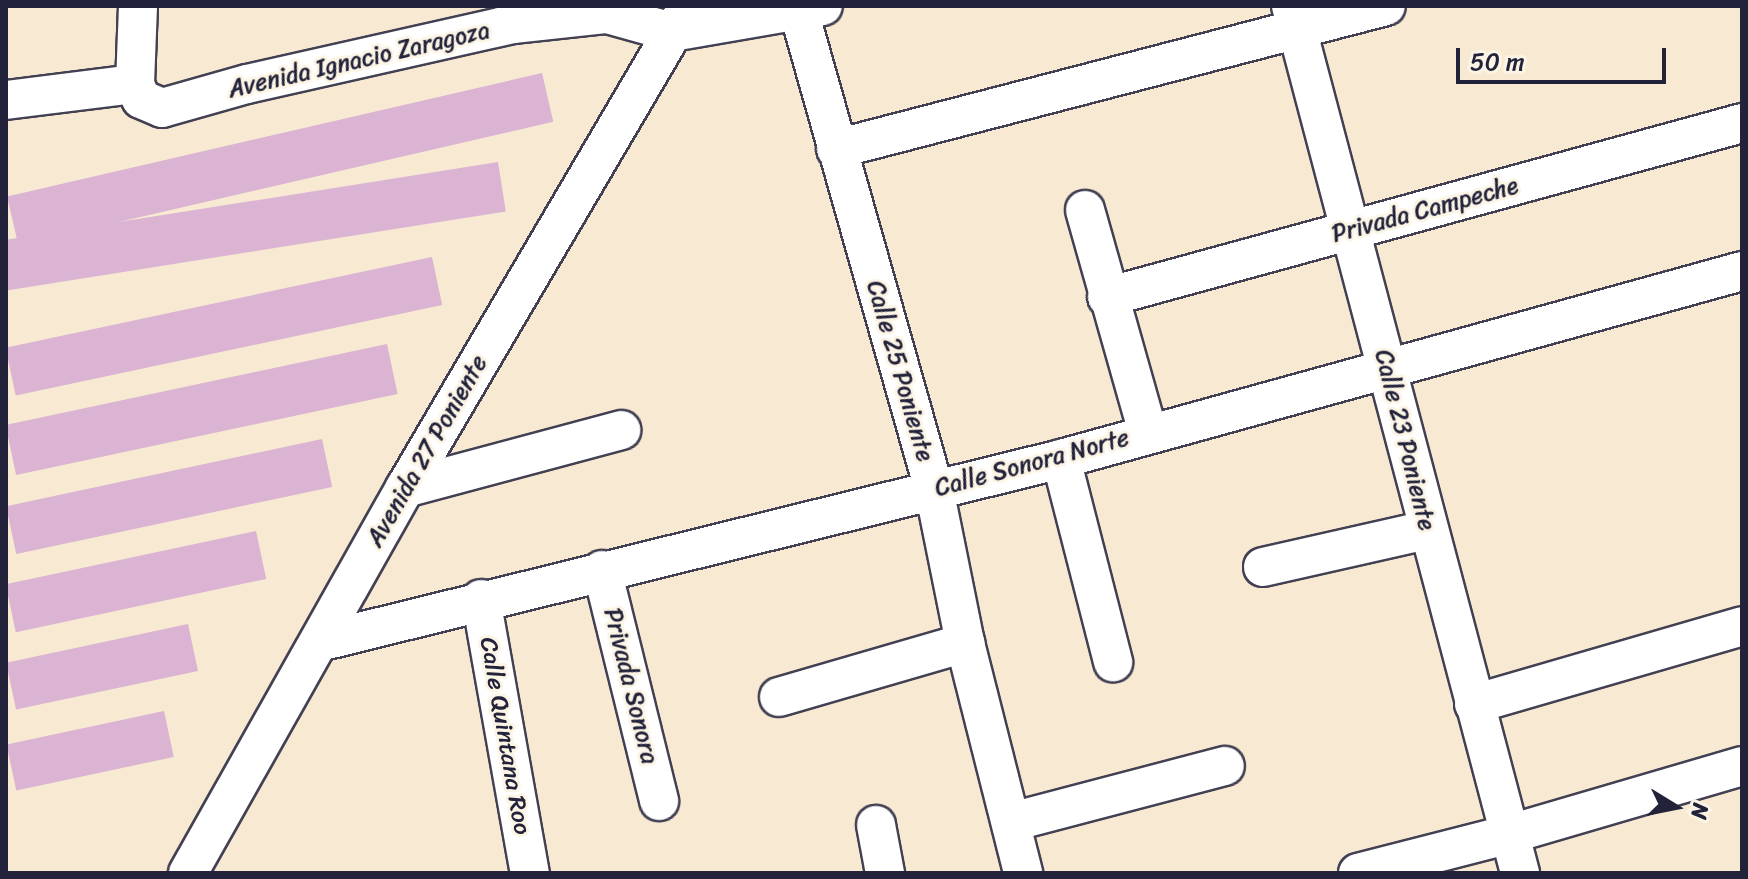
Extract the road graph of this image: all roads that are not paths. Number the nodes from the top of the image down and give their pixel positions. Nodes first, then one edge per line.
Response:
1 (138, 6) edge
2 (1386, 6) edge
3 (811, 9) edge
4 (1294, 18) edge
5 (680, 19) edge
6 (135, 84) junction
7 (6, 100) edge
8 (1742, 123) edge
9 (836, 149) junction
10 (1085, 210) dead end
11 (1352, 230) junction
12 (1742, 271) edge
13 (1107, 297) junction
14 (1387, 367) junction
15 (621, 430) dead end
16 (1148, 432) junction
17 (1061, 459) junction
18 (405, 488) junction
19 (934, 489) junction
20 (1427, 530) junction
21 (1263, 567) dead end
22 (602, 570) junction
23 (481, 599) junction
24 (1742, 626) edge
25 (319, 642) junction
26 (965, 643) junction
27 (1113, 662) dead end
28 (779, 697) dead end
29 (1474, 704) junction
30 (1225, 766) dead end
31 (1742, 766) edge
32 (659, 801) dead end
33 (1011, 822) junction
34 (876, 825) dead end
35 (1510, 834) junction
36 (188, 873) edge
37 (530, 873) edge
38 (885, 873) edge
39 (1023, 873) edge
40 (1358, 873) edge
41 (1520, 873) edge

1 - 6 street
2 - 4 street
3 - 5 street
3 - 9 street, Calle 25 Poniente
4 - 9 street
4 - 11 street, Calle 23 Poniente
5 - 6 street, Avenida Ignacio Zaragoza
5 - 18 street, Avenida 27 Poniente
6 - 7 street
8 - 11 street, Privada Campeche
9 - 19 street, Calle 25 Poniente
10 - 13 street
11 - 13 street, Privada Campeche
11 - 14 street, Calle 23 Poniente
12 - 14 street, Calle Sonora Norte
13 - 16 street
14 - 16 street, Calle Sonora Norte
14 - 20 street, Calle 23 Poniente
15 - 18 street
16 - 17 street, Calle Sonora Norte
17 - 19 street, Calle Sonora Norte
17 - 27 street
18 - 25 street, Avenida 27 Poniente
19 - 22 street, Calle Sonora Norte
19 - 26 street, Calle 25 Poniente
20 - 21 street
20 - 29 street, Calle 23 Poniente
22 - 23 street, Calle Sonora Norte
22 - 32 street, Privada Sonora
23 - 25 street, Calle Sonora Norte
23 - 37 street, Calle Quintana Roo
24 - 29 street
25 - 36 street, Avenida 27 Poniente
26 - 28 street
26 - 33 street, Calle 25 Poniente
29 - 35 street, Calle 23 Poniente
30 - 33 street
31 - 35 street
33 - 39 street, Calle 25 Poniente
34 - 38 street
35 - 40 street
35 - 41 street, Calle 23 Poniente

